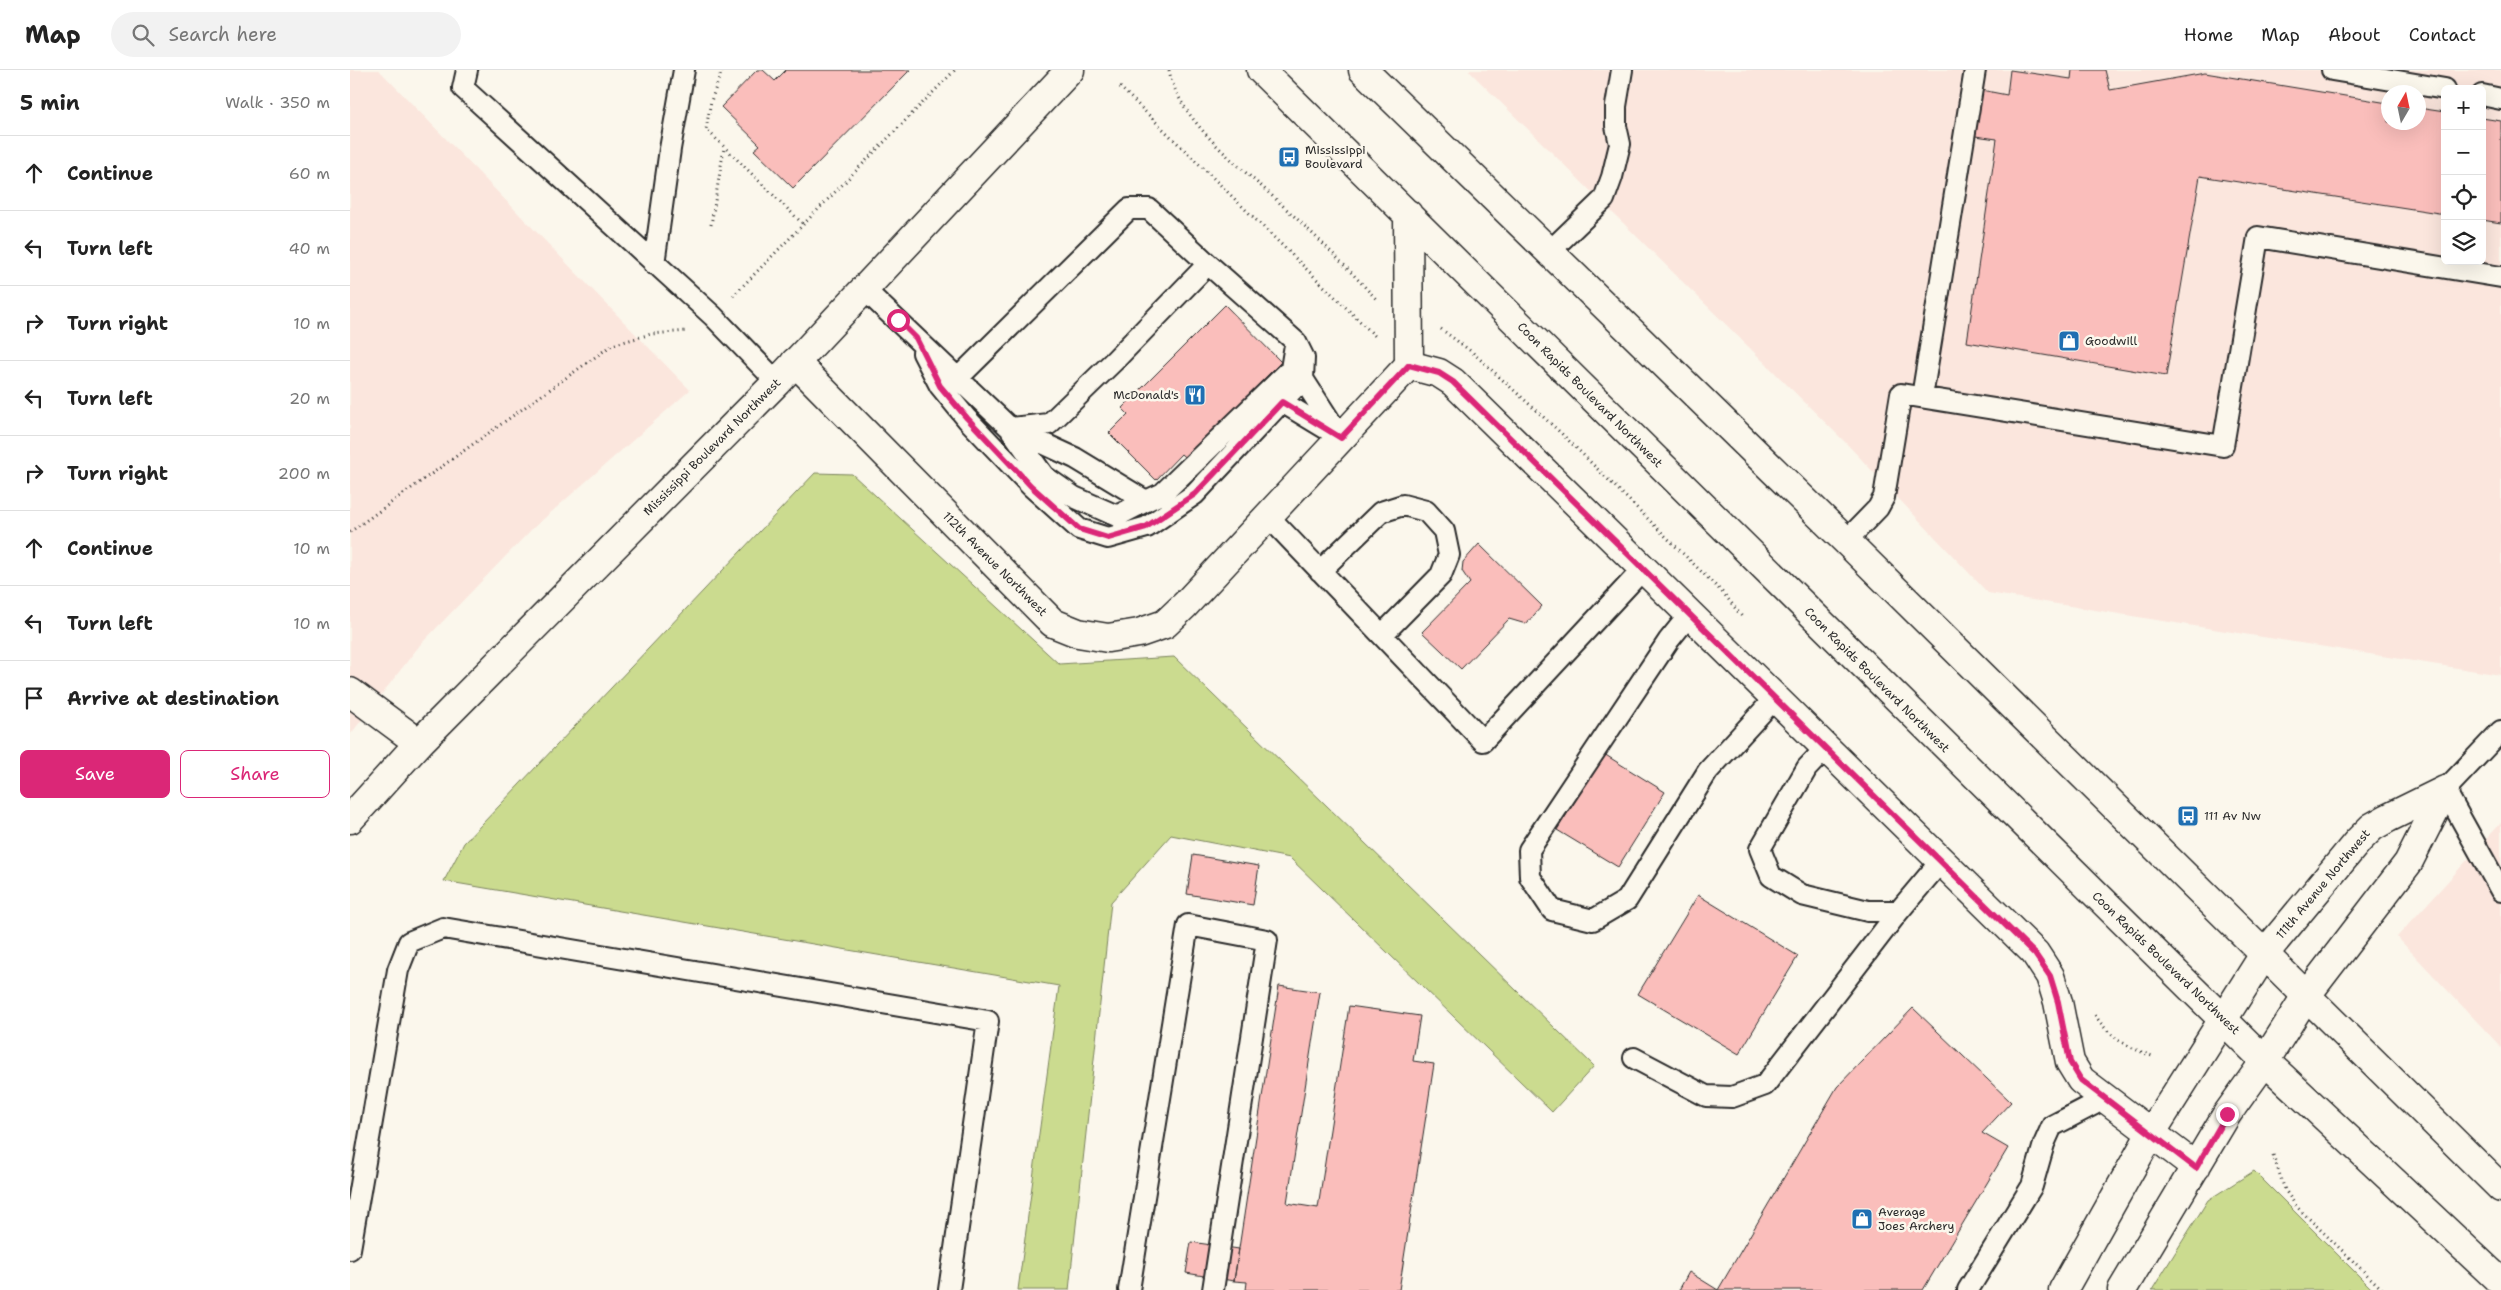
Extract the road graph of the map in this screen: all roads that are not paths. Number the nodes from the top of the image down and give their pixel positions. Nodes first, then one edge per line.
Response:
1 (467, 70) edge
2 (684, 70) edge
3 (1070, 70) edge
4 (1261, 70) edge
5 (1363, 70) edge
6 (1622, 70) edge
7 (1975, 70) edge
8 (2332, 70) edge
9 (2441, 88) edge
10 (2486, 97) edge
11 (2501, 99) edge
12 (1408, 214) junction
13 (1549, 252) junction
14 (654, 264) junction
15 (1208, 264) junction
16 (2501, 277) edge
17 (864, 289) junction
18 (916, 338) junction
19 (1296, 342) junction
20 (795, 362) junction
21 (1409, 365) junction
22 (958, 378) junction
23 (1303, 379) junction
24 (777, 382) junction
25 (1922, 397) junction
26 (1282, 402) junction
27 (1010, 428) junction
28 (1341, 438) junction
29 (1146, 501) junction
30 (1268, 516) junction
31 (1846, 541) junction
32 (1644, 568) junction
33 (1320, 571) junction
34 (1690, 614) junction
35 (1382, 635) junction
36 (350, 692) edge
37 (1775, 698) junction
38 (2501, 731) edge
39 (419, 744) junction
40 (1826, 748) junction
41 (2445, 790) junction
42 (350, 818) edge
43 (1941, 862) junction
44 (2501, 891) edge
45 (1899, 911) junction
46 (2265, 953) junction
47 (2306, 996) junction
48 (2224, 1020) junction
49 (1634, 1058) dead end
50 (2265, 1061) junction
51 (2104, 1099) junction
52 (2150, 1135) junction
53 (2196, 1168) junction
54 (2501, 1188) edge
55 (350, 1249) edge
56 (2501, 1282) edge
57 (949, 1290) edge
58 (1129, 1290) edge
59 (1213, 1290) edge
60 (1968, 1290) edge
61 (2063, 1290) edge
62 (2122, 1290) edge

1 - 14 lane
2 - 14 lane
3 - 17 street, Mississippi Boulevard Northwest
4 - 12 street, Coon Rapids Boulevard Northwest
5 - 13 street
6 - 13 lane
7 - 25 lane
8 - 9 lane
10 - 11 lane
12 - 21 street
12 - 48 street, Coon Rapids Boulevard Northwest
13 - 31 street
14 - 24 lane
15 - 19 lane
15 - 22 lane
15 - 27 lane
16 - 25 lane
17 - 18 lane
17 - 20 street, Mississippi Boulevard Northwest
18 - 22 lane
18 - 26 lane
19 - 23 lane
19 - 29 lane
20 - 24 street, Mississippi Boulevard Northwest
20 - 30 street, 112th Avenue Northwest
21 - 28 street, 112th Avenue Northwest
21 - 32 street
22 - 27 lane
23 - 26 lane
23 - 28 lane
24 - 39 street, Mississippi Boulevard Northwest
25 - 31 lane
26 - 28 lane
27 - 29 lane
27 - 29 lane
28 - 30 street, 112th Avenue Northwest
30 - 33 lane
31 - 46 street
32 - 34 street
32 - 35 lane
33 - 35 lane
33 - 35 lane
34 - 37 street
34 - 37 lane
36 - 39 street
37 - 40 street
38 - 41 lane
39 - 42 street, Mississippi Boulevard Northwest
40 - 43 street
40 - 45 lane
41 - 44 lane
41 - 46 street, 111th Avenue Northwest
41 - 47 street
43 - 45 lane
43 - 51 street
45 - 49 lane
46 - 47 street
46 - 48 street, 111th Avenue Northwest
47 - 50 street
47 - 54 street
48 - 50 street, Coon Rapids Boulevard Northwest
48 - 52 street, 111th Avenue Northwest
50 - 53 street
50 - 56 street, Coon Rapids Boulevard Northwest
51 - 52 street
51 - 60 lane
52 - 53 street
52 - 61 street, 111th Avenue Northwest
53 - 62 street
55 - 57 lane
58 - 59 lane

